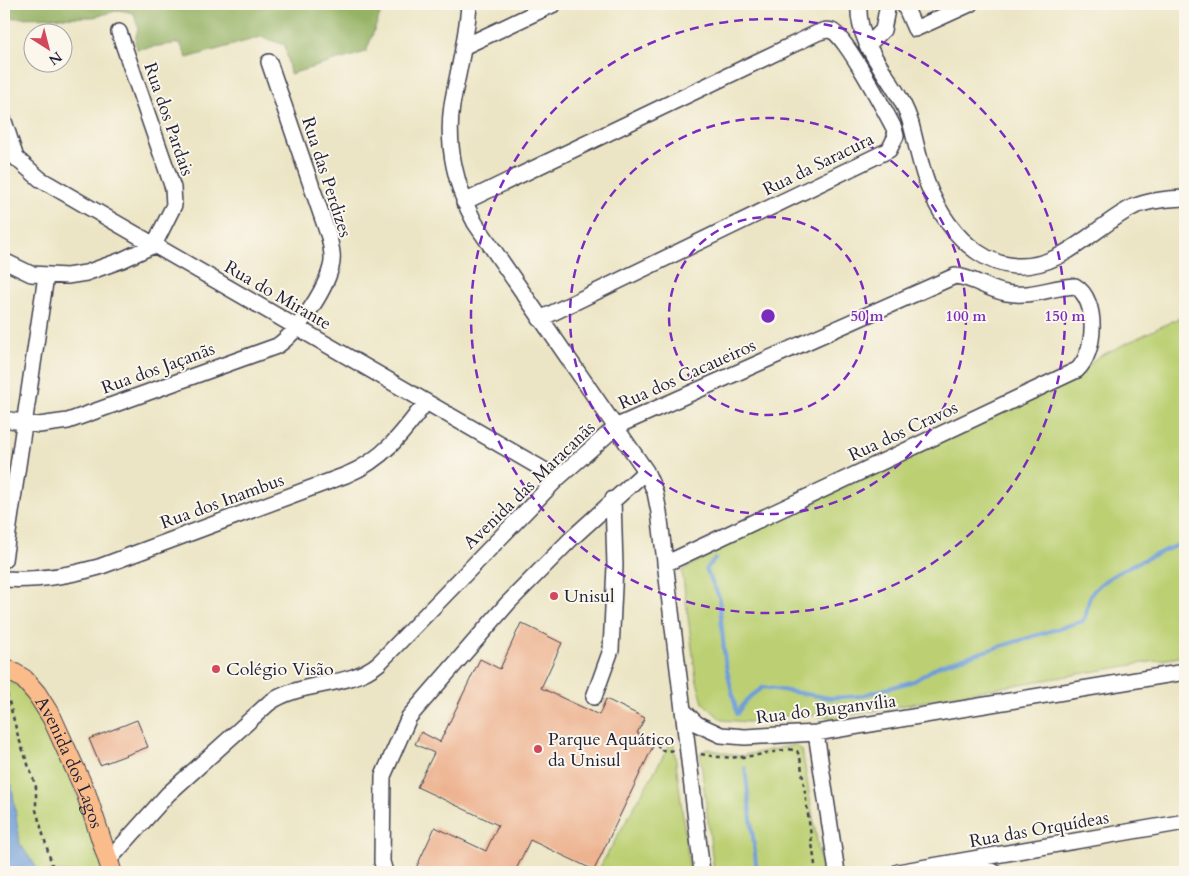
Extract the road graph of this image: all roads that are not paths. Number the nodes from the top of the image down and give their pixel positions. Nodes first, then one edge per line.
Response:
1 (469, 4) edge
2 (554, 4) edge
3 (859, 4) edge
4 (888, 4) edge
5 (904, 4) edge
6 (970, 4) edge
7 (119, 32) dead end
8 (465, 46) junction
9 (867, 46) junction
10 (269, 62) dead end
11 (4, 121) edge
12 (1185, 198) edge
13 (464, 202) junction
14 (154, 245) junction
15 (4, 261) edge
16 (46, 276) junction
17 (1080, 289) joint
18 (540, 319) junction
19 (298, 328) junction
20 (426, 402) junction
21 (4, 418) edge
22 (24, 424) junction
23 (617, 426) junction
24 (646, 471) junction
25 (558, 478) junction
26 (613, 500) junction
27 (4, 560) edge
28 (665, 564) junction
29 (4, 579) edge
30 (4, 667) edge
31 (1185, 672) edge
32 (594, 697) dead end
33 (683, 710) junction
34 (816, 733) junction
35 (1185, 822) edge
36 (969, 860) junction
37 (110, 867) edge
38 (385, 872) edge
39 (702, 872) edge
40 (837, 872) edge
41 (898, 872) edge
42 (994, 872) edge

1 - 8 street, Avenida das Maracanãs
2 - 8 street
3 - 9 street
4 - 9 street
5 - 6 street
7 - 14 street, Rua dos Pardais
8 - 13 street, Avenida das Maracanãs
9 - 12 street
10 - 19 street, Rua das Perdizes
11 - 14 street, Rua do Mirante
13 - 18 street, Avenida das Maracanãs
13 - 18 street, Rua da Saracura
14 - 16 street
14 - 19 street, Rua do Mirante
15 - 16 street
16 - 22 street
17 - 23 street, Rua dos Cacaueiros
17 - 28 street, Rua dos Cravos
18 - 23 street, Avenida das Maracanãs
19 - 20 street, Rua do Mirante
19 - 22 street, Rua dos Jaçanãs
20 - 25 street, Rua do Mirante
20 - 29 street, Rua dos Inambus
21 - 22 street, Rua dos Jaçanãs
22 - 27 street
23 - 24 street
23 - 25 street, Avenida das Maracanãs
24 - 26 street
24 - 28 street
25 - 37 street, Avenida das Maracanãs
26 - 32 street
26 - 38 street
28 - 33 street
30 - 37 main road, Avenida dos Lagos
31 - 34 street, Rua do Buganvília
33 - 34 street, Rua do Buganvília
33 - 39 street
34 - 40 street
35 - 36 street, Rua das Orquídeas
36 - 41 street, Rua das Orquídeas
36 - 42 street

